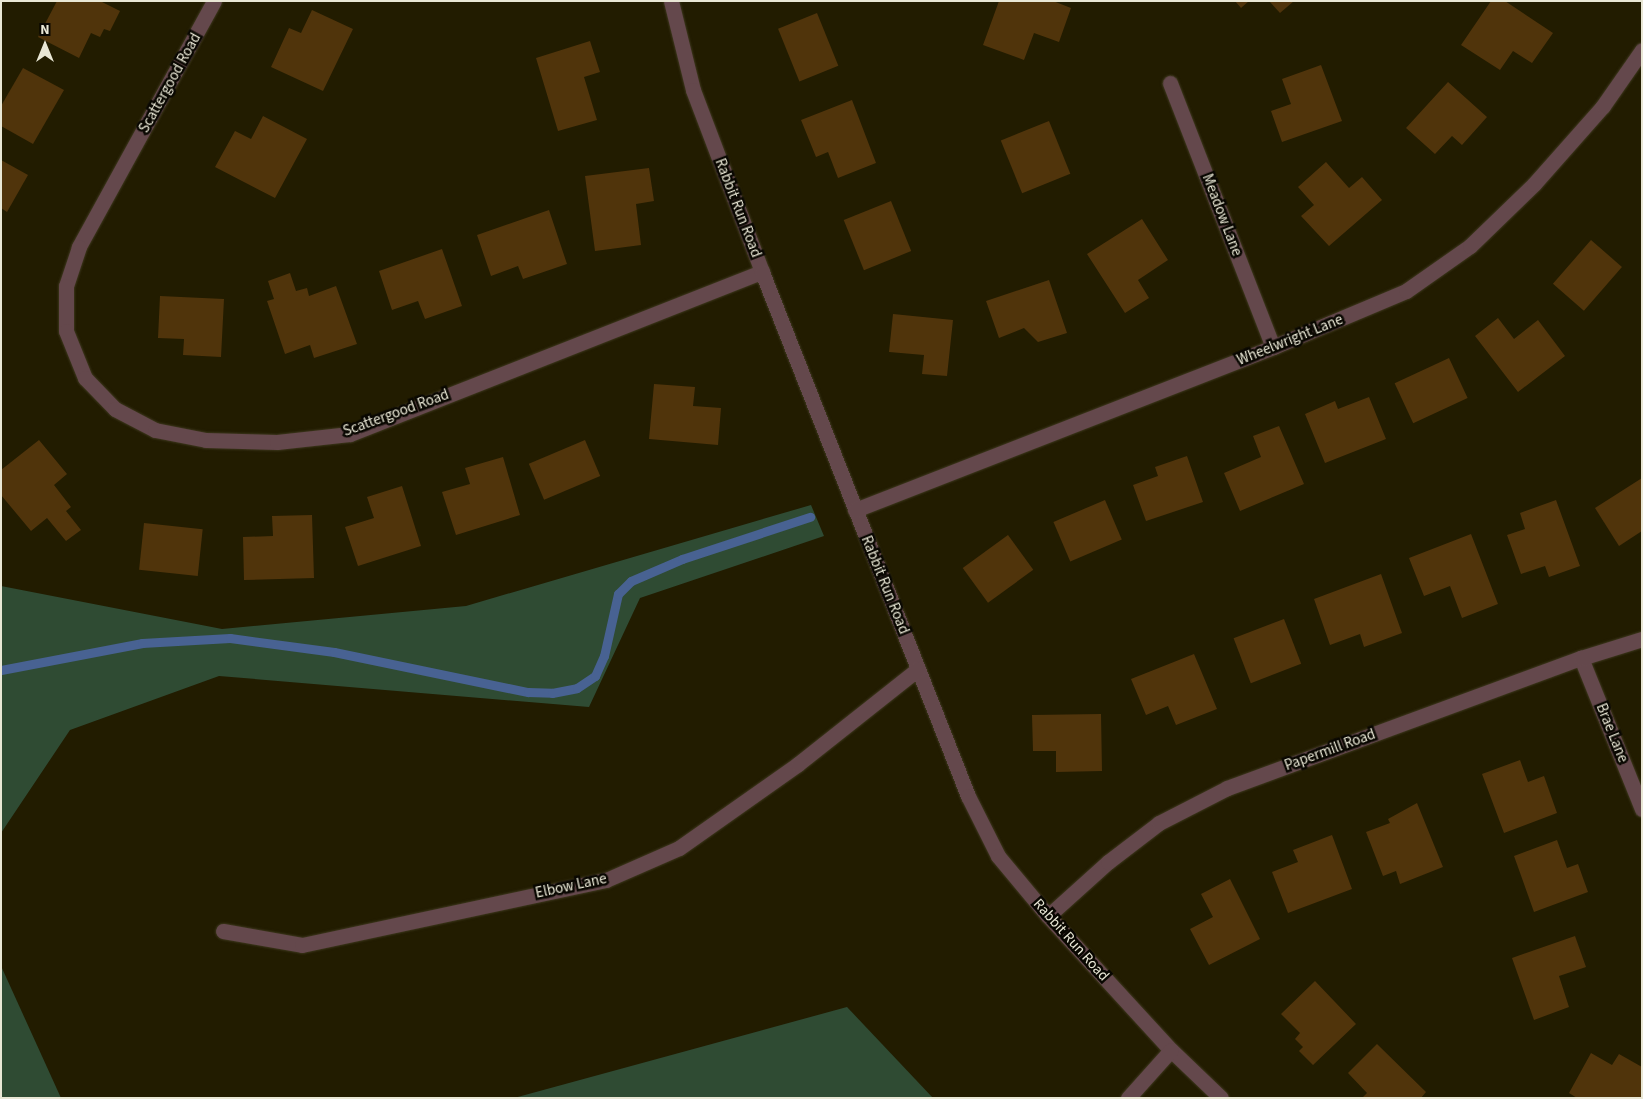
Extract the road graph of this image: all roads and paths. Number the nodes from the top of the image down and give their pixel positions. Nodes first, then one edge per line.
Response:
1 (214, 1) edge
2 (671, 1) edge
3 (1642, 50) edge
4 (1170, 83) dead end
5 (762, 272) junction
6 (1273, 347) junction
7 (855, 510) junction
8 (1642, 639) edge
9 (1581, 658) junction
10 (918, 669) junction
11 (1642, 809) edge
12 (1048, 916) junction
13 (223, 931) dead end
14 (1172, 1050) junction
15 (1128, 1098) edge
16 (1221, 1098) edge

1 - 5 street, Scattergood Road
2 - 5 street, Rabbit Run Road
3 - 6 street, Wheelwright Lane
4 - 6 street, Meadow Lane
5 - 7 street, Rabbit Run Road
6 - 7 street, Wheelwright Lane
7 - 10 street, Rabbit Run Road
8 - 9 street, Papermill Road
9 - 11 street, Brae Lane
9 - 12 street, Papermill Road
10 - 12 street, Rabbit Run Road
10 - 13 street, Elbow Lane
12 - 14 street, Rabbit Run Road
14 - 15 street
14 - 16 street, Rabbit Run Road

